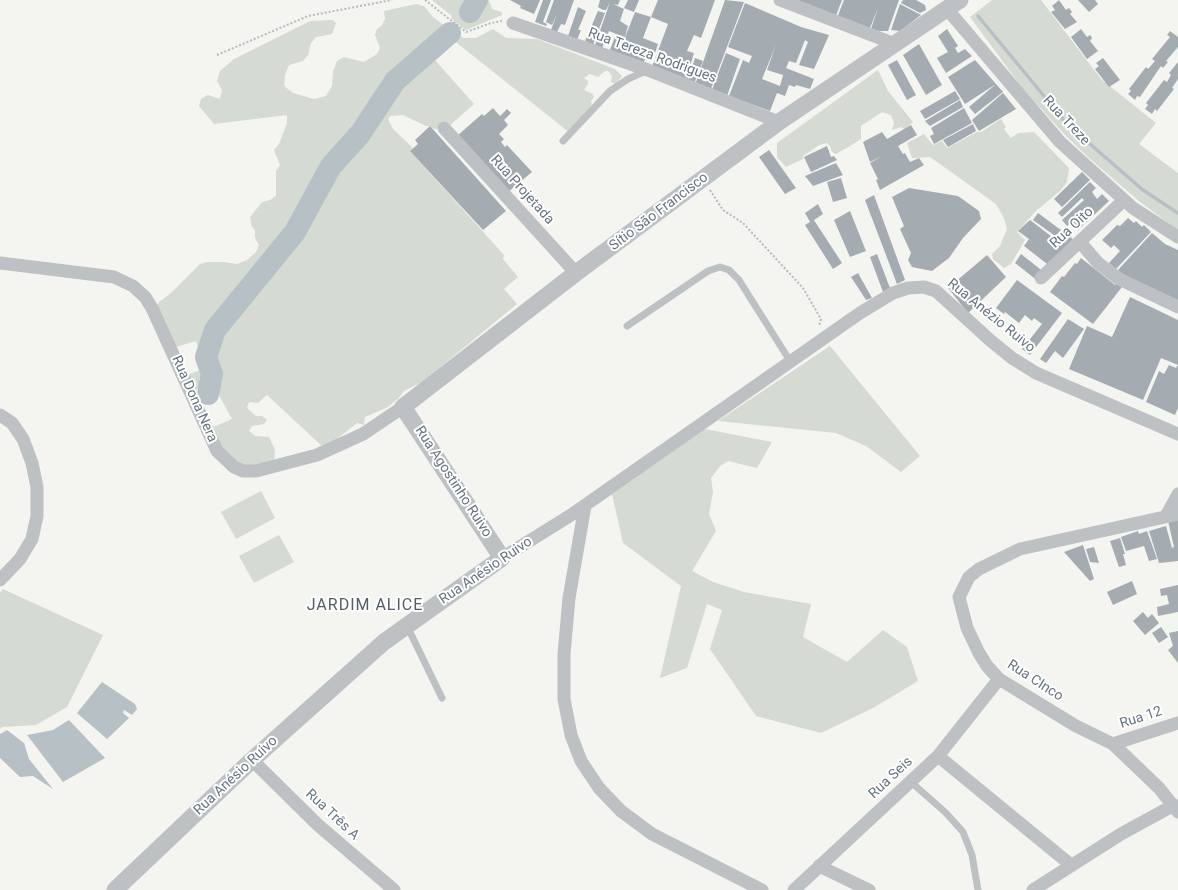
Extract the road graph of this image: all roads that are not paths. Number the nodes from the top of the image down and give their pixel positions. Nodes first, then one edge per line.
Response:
1 (780, 0) edge
2 (954, 5) edge
3 (513, 23) road end
4 (895, 44) junction
5 (648, 70) junction
6 (779, 122) junction
7 (444, 128) dead end
8 (563, 142) dead end
9 (1124, 200) junction
10 (1178, 237) edge
11 (1080, 242) junction
12 (0, 263) edge
13 (576, 273) junction
14 (1041, 278) dead end
15 (1178, 307) edge
16 (627, 326) dead end
17 (790, 361) junction
18 (403, 407) junction
19 (0, 415) edge
20 (1178, 434) edge
21 (1178, 494) edge
22 (585, 506) junction
23 (1172, 515) edge
24 (502, 558) junction
25 (0, 580) edge
26 (407, 625) junction
27 (1000, 679) junction
28 (442, 698) dead end
29 (1178, 723) edge
30 (1113, 744) junction
31 (938, 756) junction
32 (252, 760) junction
33 (911, 782) junction
34 (1176, 809) edge
35 (1071, 865) junction
36 (820, 866) junction
37 (116, 890) edge
38 (394, 890) edge
39 (762, 890) edge
40 (794, 890) edge
41 (868, 890) edge
42 (978, 890) edge
43 (1035, 890) edge

1 - 4 street
2 - 4 street, Sítio São Francisco
2 - 9 street, Rua Treze
3 - 5 street, Rua Tereza Rodrigues
4 - 6 street, Sítio São Francisco
5 - 6 street, Rua Tereza Rodrigues
5 - 8 lane
6 - 13 street, Sítio São Francisco
7 - 13 street, Rua Projetada
9 - 10 street, Rua Treze
9 - 11 street, Rua Oito
11 - 14 street, Rua Oito
11 - 15 street
12 - 18 street, Rua Dona Nera
13 - 18 street, Sítio São Francisco
16 - 17 lane
17 - 20 street, Rua Anézio Ruivo
17 - 22 street, Rua Anésio Ruivo
18 - 24 street, Rua Agostinho Ruivo
19 - 25 street
21 - 23 street
22 - 24 street, Rua Anésio Ruivo
22 - 39 street
23 - 27 street, Rua CInco
24 - 26 street, Rua Anésio Ruivo
26 - 28 lane
26 - 32 street, Rua Anésio Ruivo
27 - 30 street, Rua CInco
27 - 31 street, Rua Seis
29 - 30 street, Rua 12
30 - 34 street, Rua CInco
31 - 33 street, Rua Seis
31 - 35 street
32 - 37 street, Rua Anésio Ruivo
32 - 38 street, Rua Três A
33 - 36 street, Rua Seis
33 - 42 lane
34 - 35 street
35 - 43 street
36 - 40 street, Rua Seis
36 - 41 street

